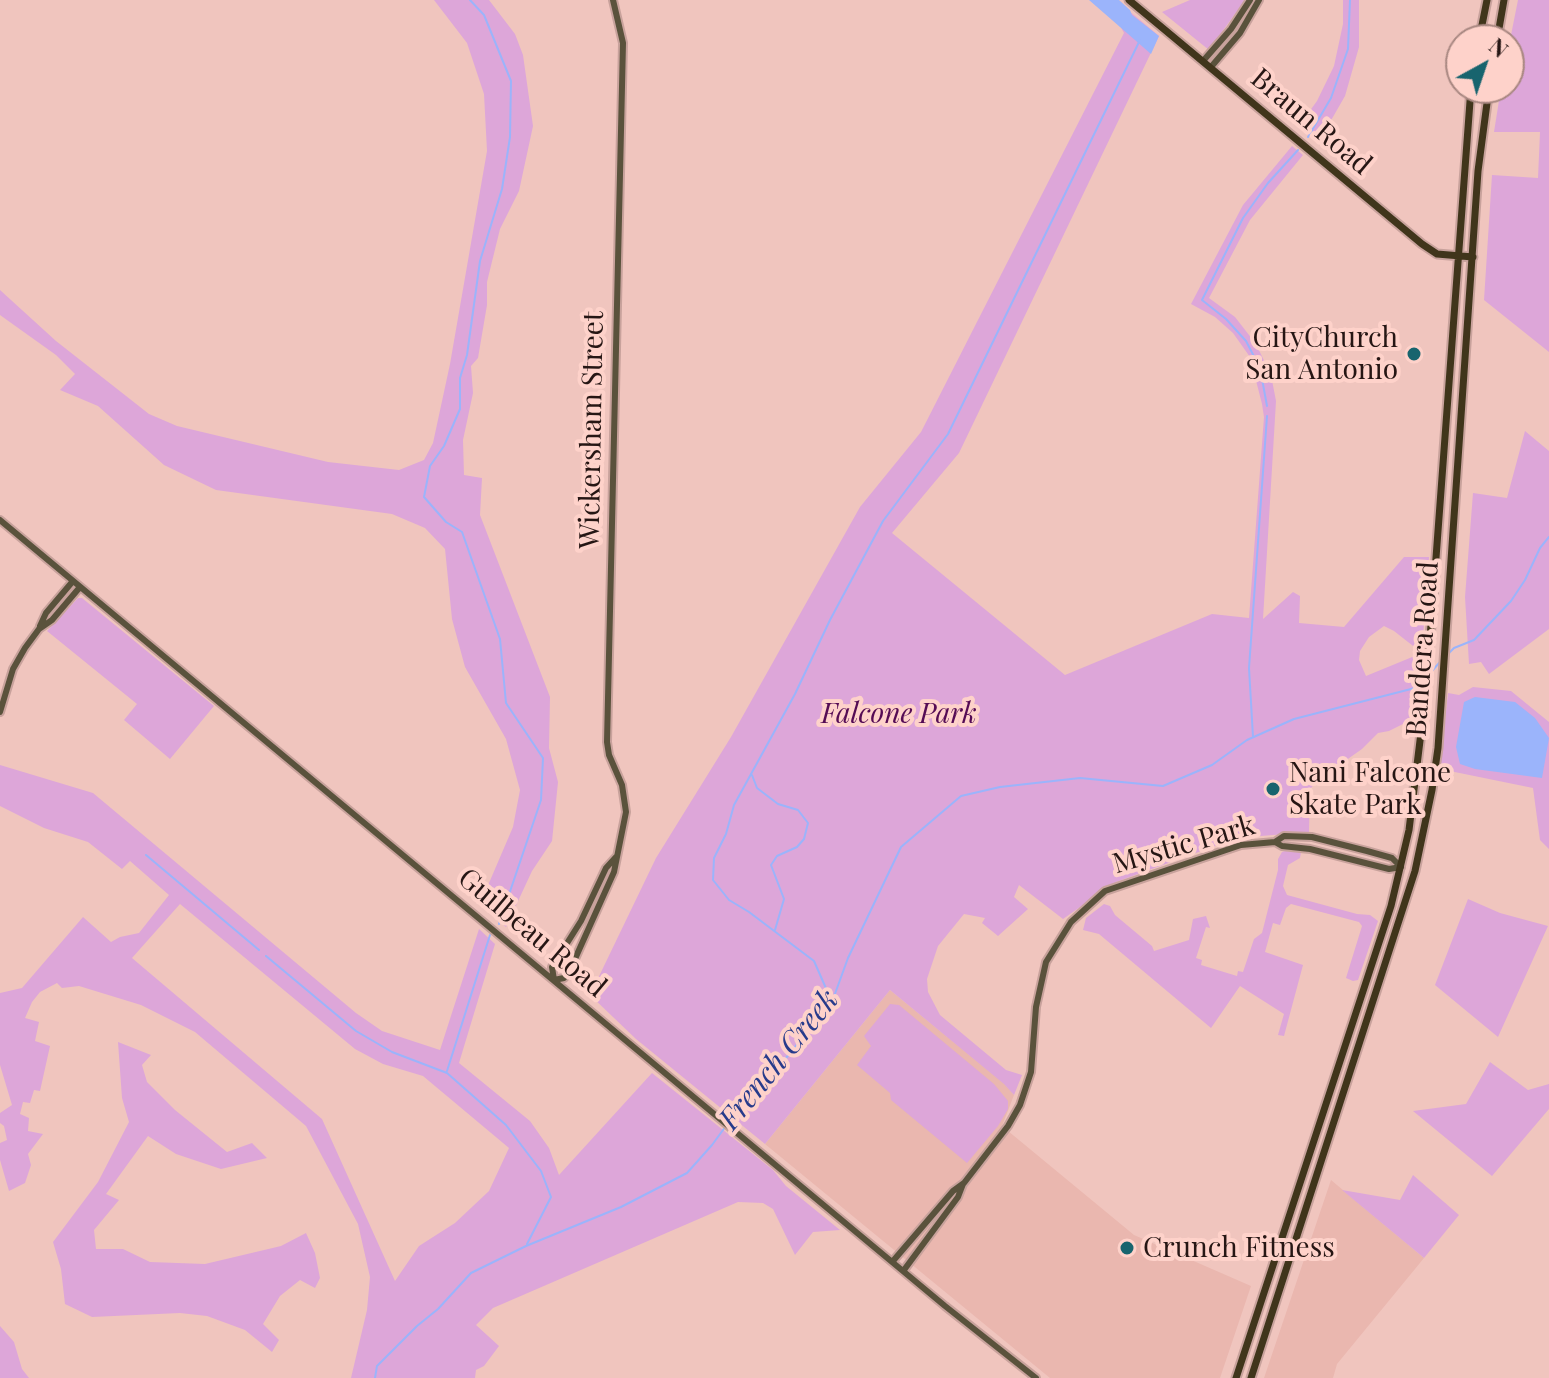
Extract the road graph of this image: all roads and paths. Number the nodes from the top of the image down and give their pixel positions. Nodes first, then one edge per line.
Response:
1 (613, 0) edge
2 (1250, 0) edge
3 (1259, 0) edge
4 (1487, 0) edge
5 (1504, 0) edge
6 (1131, 1) edge
7 (1482, 24) edge
8 (1500, 24) edge
9 (1203, 61) junction
10 (1211, 67) junction
11 (1470, 104) edge
12 (1487, 104) edge
13 (1457, 257) junction
14 (1473, 257) junction
15 (0, 520) edge
16 (73, 581) junction
17 (80, 587) junction
18 (1432, 605) junction
19 (1448, 605) junction
20 (39, 629) junction
21 (0, 712) edge
22 (1275, 842) junction
23 (616, 857) junction
24 (1401, 867) junction
25 (554, 980) junction
26 (964, 1183) junction
27 (893, 1261) junction
28 (904, 1270) junction
29 (1036, 1378) edge
30 (1236, 1378) edge
31 (1251, 1378) edge

1 - 23 street, Wickersham Street
2 - 9 street
3 - 10 street
4 - 7 main road
5 - 8 main road
6 - 9 main road, Braun Road
9 - 10 main road, Braun Road
10 - 13 main road, Braun Road
11 - 13 main road, Bandera Road
12 - 14 main road, Bandera Road
13 - 14 main road, Braun Road
13 - 18 main road, Bandera Road
14 - 19 main road, Bandera Road
15 - 16 street, Guilbeau Road
16 - 17 street, Guilbeau Road
16 - 20 street
17 - 20 street
17 - 25 street, Guilbeau Road
18 - 19 main road
18 - 24 main road, Bandera Road
19 - 31 main road, Bandera Road
20 - 21 street
22 - 24 street, Mystic Park
22 - 24 street, Mystic Park
22 - 26 street, Mystic Park
23 - 25 street, Wickersham Street
23 - 25 street, Wickersham Street
24 - 30 main road, Bandera Road
25 - 27 street, Guilbeau Road
26 - 27 street, Mystic Park
26 - 28 street, Mystic Park
27 - 28 street, Guilbeau Road
28 - 29 street, Guilbeau Road

